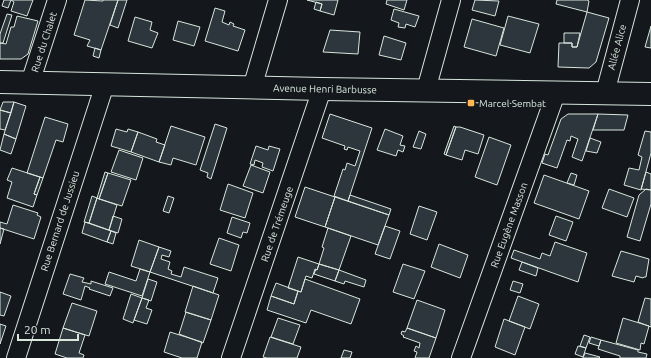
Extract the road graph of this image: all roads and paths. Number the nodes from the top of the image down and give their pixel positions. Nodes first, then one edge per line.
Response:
1 (57, 0) edge
2 (278, 0) edge
3 (451, 0) edge
4 (630, 0) edge
5 (0, 82) edge
6 (30, 83) junction
7 (105, 84) junction
8 (252, 88) junction
9 (322, 89) junction
10 (426, 90) junction
11 (556, 93) junction
12 (605, 93) junction
13 (651, 94) edge
14 (16, 358) edge
15 (231, 358) edge
16 (461, 358) edge

1 - 6 street, Rue du Chalet
2 - 8 street
3 - 10 street
4 - 12 street, Allée Alice
5 - 6 street, Avenue Henri Barbusse
6 - 7 street, Avenue Henri Barbusse
7 - 8 street, Avenue Henri Barbusse
7 - 14 street, Rue Bernard de Jussieu
8 - 9 street, Avenue Henri Barbusse
9 - 10 street, Avenue Henri Barbusse
9 - 15 street, Rue de Trémeuge
10 - 11 street, Avenue Henri Barbusse
11 - 12 street, Avenue Henri Barbusse
11 - 16 street, Rue Eugène Masson
12 - 13 street, Avenue Henri Barbusse

